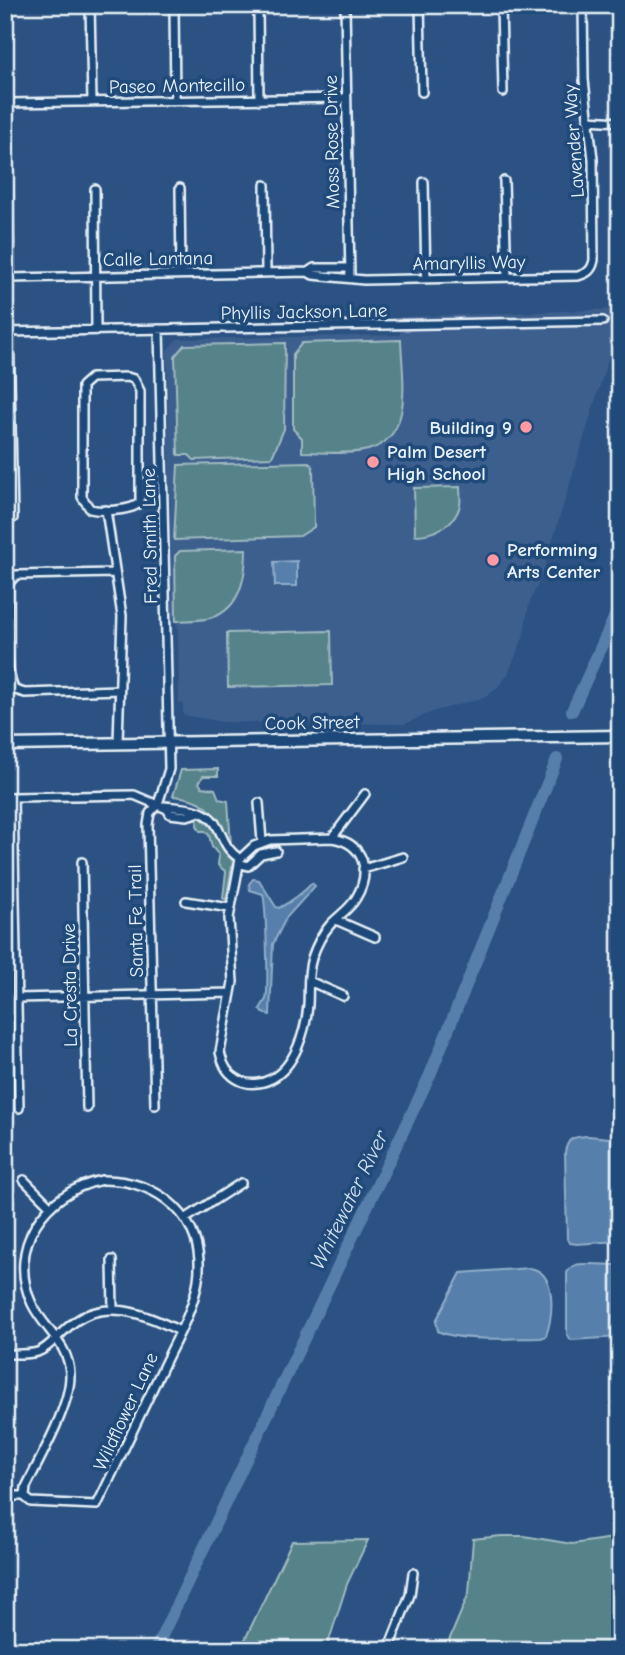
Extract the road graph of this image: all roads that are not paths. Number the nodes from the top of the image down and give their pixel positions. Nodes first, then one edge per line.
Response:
1 (90, 5) edge
2 (257, 5) edge
3 (345, 5) edge
4 (420, 5) edge
5 (501, 5) edge
6 (583, 5) edge
7 (6, 6) edge
8 (174, 6) edge
9 (422, 92) dead end
10 (503, 92) dead end
11 (346, 98) junction
12 (6, 99) edge
13 (175, 100) junction
14 (259, 100) junction
15 (92, 102) junction
16 (588, 120) junction
17 (620, 122) edge
18 (504, 181) dead end
19 (424, 182) dead end
20 (265, 185) dead end
21 (8, 188) dead end
22 (180, 188) dead end
23 (95, 189) dead end
24 (350, 268) junction
25 (267, 272) junction
26 (308, 272) junction
27 (181, 274) junction
28 (588, 274) joint
29 (96, 275) junction
30 (507, 277) junction
31 (350, 278) junction
32 (426, 279) junction
33 (603, 321) dead end
34 (159, 329) junction
35 (96, 330) junction
36 (7, 331) edge
37 (106, 510) junction
38 (13, 518) dead end
39 (115, 573) junction
40 (6, 620) edge
41 (119, 690) junction
42 (620, 736) edge
43 (118, 742) junction
44 (169, 742) junction
45 (5, 745) edge
46 (365, 794) dead end
47 (259, 803) dead end
48 (158, 804) junction
49 (193, 814) junction
50 (332, 838) junction
51 (262, 842) junction
52 (276, 851) dead end
53 (403, 857) dead end
54 (240, 861) junction
55 (82, 862) dead end
56 (363, 869) junction
57 (186, 901) dead end
58 (230, 908) junction
59 (336, 919) junction
60 (375, 937) dead end
61 (5, 943) edge
62 (15, 943) junction
63 (309, 981) junction
64 (231, 993) junction
65 (152, 994) junction
66 (85, 996) junction
67 (343, 996) dead end
68 (17, 998) junction
69 (155, 1105) dead end
70 (19, 1108) dead end
71 (87, 1108) dead end
72 (24, 1181) dead end
73 (241, 1184) dead end
74 (50, 1206) junction
75 (185, 1219) junction
76 (112, 1260) dead end
77 (113, 1309) junction
78 (180, 1331) junction
79 (57, 1338) junction
80 (5, 1354) edge
81 (5, 1496) edge
82 (25, 1496) junction
83 (413, 1573) dead end
84 (388, 1650) edge

1 - 15 street
2 - 14 street
3 - 11 street, Moss Rose Drive
4 - 9 street
5 - 10 street
6 - 16 street, Lavender Way
7 - 12 street
8 - 13 street
11 - 14 street, Paseo Montecillo
11 - 24 street, Moss Rose Drive
12 - 15 street, Paseo Montecillo
13 - 14 street, Paseo Montecillo
13 - 15 street, Paseo Montecillo
16 - 17 street
16 - 28 street, Lavender Way
18 - 30 street
19 - 32 street
20 - 25 street
21 - 29 street, Calle Lantana
22 - 27 street
23 - 29 street
24 - 26 street, Calle Lantana
24 - 31 street, Moss Rose Drive
25 - 26 street, Calle Lantana
25 - 27 street, Calle Lantana
26 - 31 street, Calle Lantana
27 - 29 street, Calle Lantana
28 - 30 street, Amaryllis Way
29 - 35 street
30 - 32 street, Amaryllis Way
31 - 32 street, Amaryllis Way
33 - 34 street, Phyllis Jackson Lane
34 - 35 street, Phyllis Jackson Lane
34 - 44 street, Fred Smith Lane
35 - 36 street, Phyllis Jackson Lane
36 - 38 street
37 - 37 street
37 - 39 street
39 - 40 street
39 - 41 street
40 - 41 street
41 - 43 street
42 - 44 main road, Cook Street
43 - 44 main road, Cook Street
43 - 45 main road, Cook Street
44 - 48 street, Santa Fe Trail
46 - 50 street
47 - 51 street
48 - 49 street
48 - 49 street
48 - 62 street
48 - 65 street, Santa Fe Trail
49 - 54 street
50 - 51 street
50 - 56 street
51 - 54 street
52 - 54 street
53 - 56 street
54 - 58 street
55 - 66 street, La Cresta Drive
56 - 59 street
57 - 58 street
58 - 64 street
59 - 60 street
59 - 63 street
61 - 62 street
62 - 68 street
63 - 64 street
63 - 67 street
64 - 65 street
65 - 66 street
65 - 69 street, Santa Fe Trail
66 - 68 street
66 - 71 street, La Cresta Drive
68 - 70 street
72 - 74 street
73 - 75 street
74 - 75 street
74 - 79 street
75 - 78 street, Wildflower Lane
76 - 77 street
77 - 78 street
77 - 79 street
78 - 82 street, Wildflower Lane
79 - 80 street
79 - 82 street
81 - 82 street
83 - 84 street

